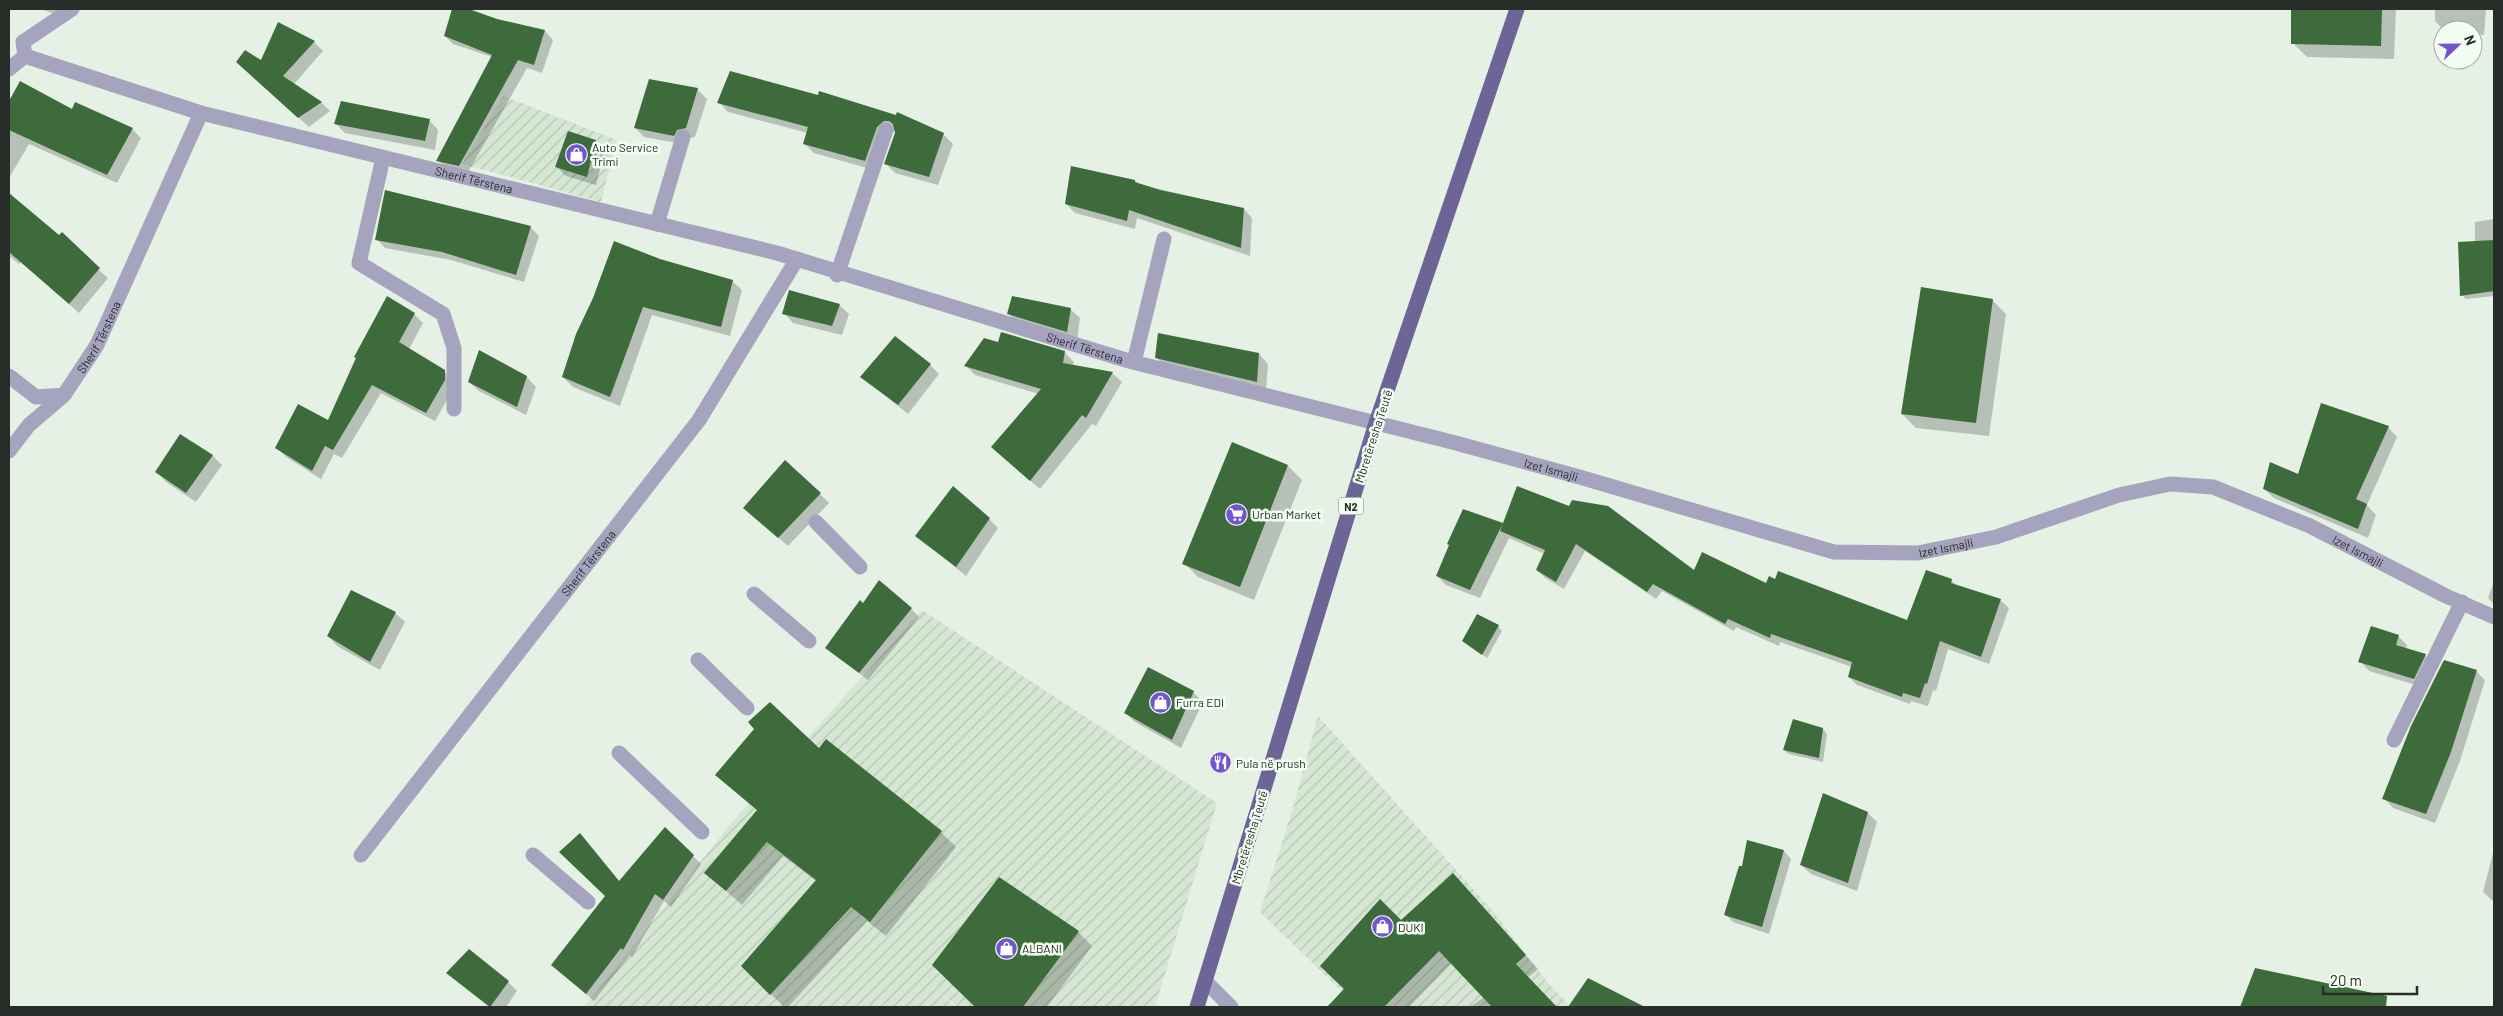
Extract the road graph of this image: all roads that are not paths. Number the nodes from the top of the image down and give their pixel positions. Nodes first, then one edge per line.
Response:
1 (72, 9) edge
2 (1517, 9) edge
3 (19, 47) edge
4 (9, 69) edge
5 (201, 113) junction
6 (886, 130) dead end
7 (683, 138) dead end
8 (383, 158) junction
9 (657, 224) junction
10 (1164, 239) dead end
11 (797, 259) junction
12 (838, 274) junction
13 (1134, 362) junction
14 (9, 376) edge
15 (64, 395) junction
16 (454, 409) dead end
17 (1376, 423) junction
18 (9, 451) edge
19 (816, 522) dead end
20 (860, 567) dead end
21 (754, 594) dead end
22 (2462, 602) junction
23 (2494, 617) edge
24 (809, 640) dead end
25 (698, 660) dead end
26 (748, 708) dead end
27 (2394, 740) dead end
28 (619, 753) dead end
29 (702, 832) dead end
30 (361, 855) dead end
31 (533, 855) dead end
32 (588, 902) dead end
33 (1205, 980) junction
34 (1197, 1007) edge
35 (1232, 1007) edge

1 - 3 street
2 - 17 main road, Mbretëresha Teutë / N2
3 - 4 street
3 - 5 street, Sherif Tërstena
5 - 8 street, Sherif Tërstena
5 - 15 street, Sherif Tërstena
6 - 12 street
7 - 9 street
8 - 9 street, Sherif Tërstena
8 - 16 street
9 - 11 street, Sherif Tërstena
10 - 13 street
11 - 12 street, Sherif Tërstena
11 - 30 street, Sherif Tërstena
12 - 13 street, Sherif Tërstena
13 - 17 street, Sherif Tërstena
14 - 15 street
15 - 18 street, Sherif Tërstena
17 - 22 street, Izet Ismajli
17 - 33 main road, Mbretëresha Teutë / N2
19 - 20 street
21 - 24 street
22 - 23 street, Izet Ismajli
22 - 27 street
25 - 26 street
28 - 29 street
31 - 32 street
33 - 34 main road, Mbretëresha Teutë / N2
33 - 35 street

